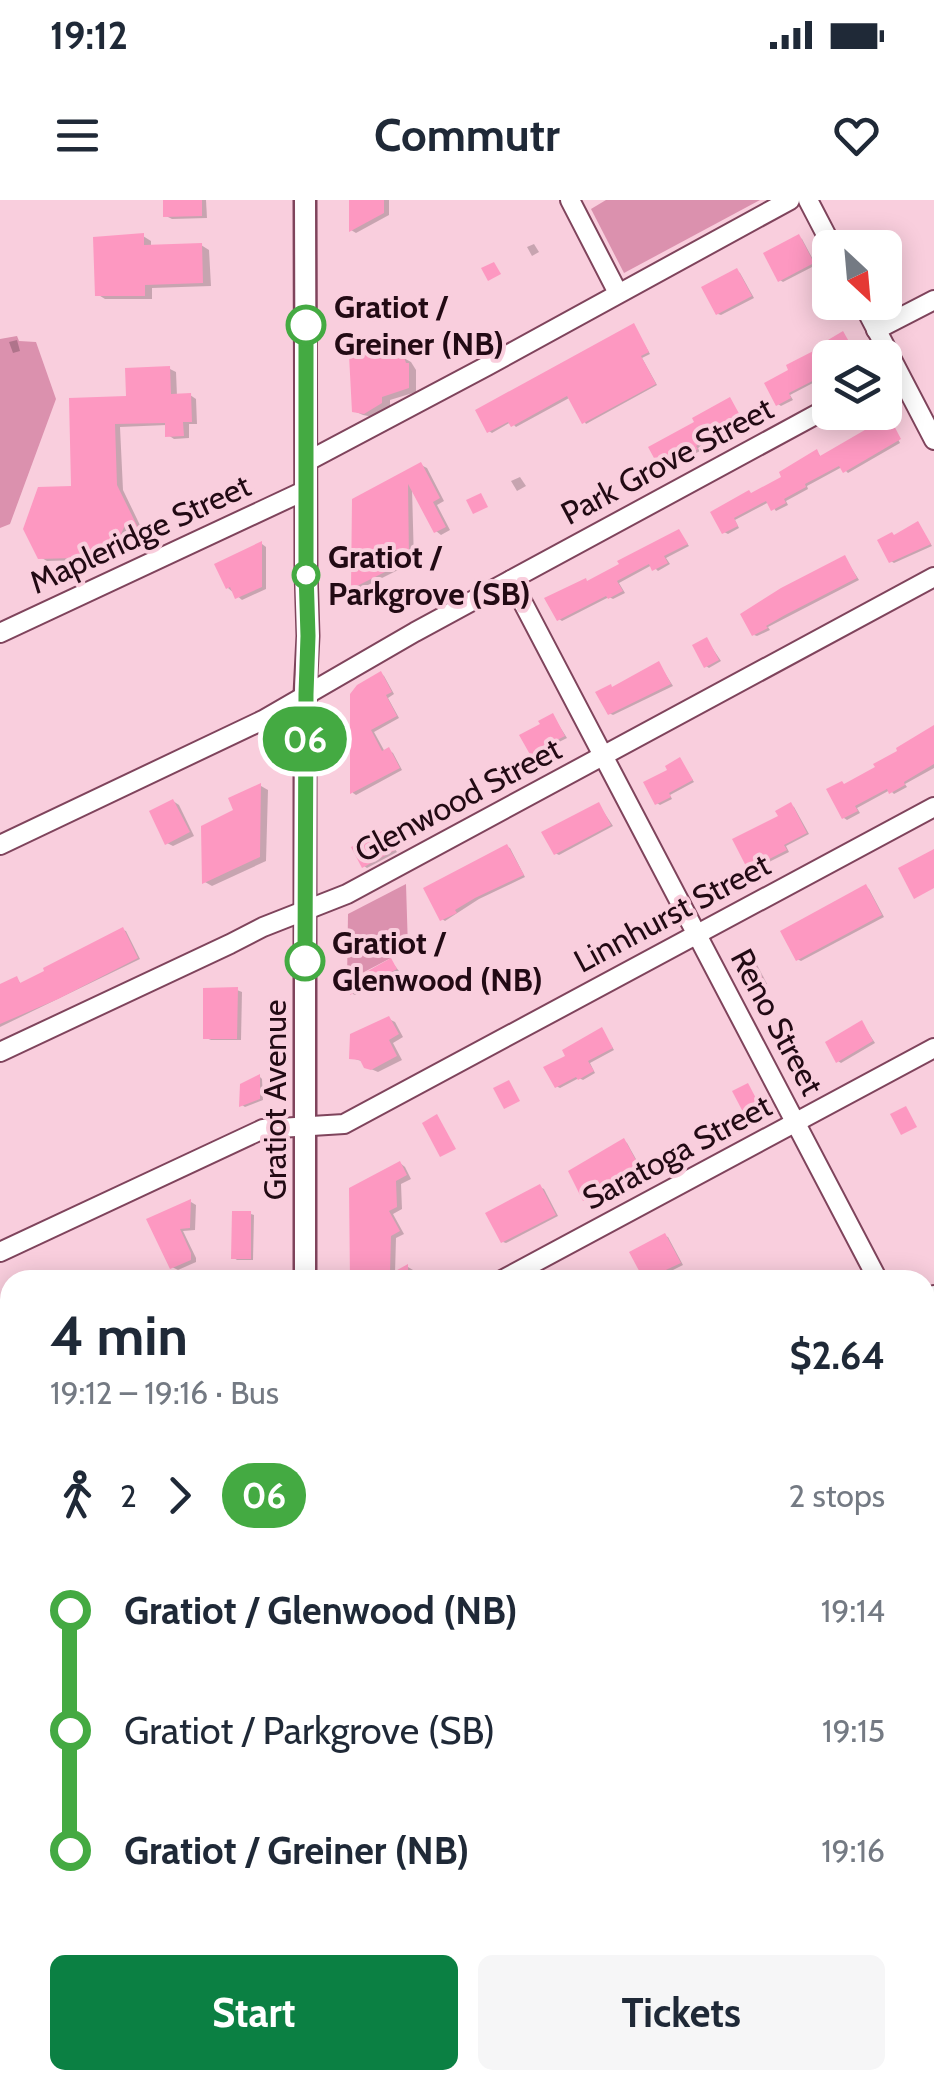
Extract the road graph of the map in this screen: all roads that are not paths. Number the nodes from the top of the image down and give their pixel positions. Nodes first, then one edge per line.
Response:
1 (305, 200) edge
2 (570, 200) edge
3 (790, 200) edge
4 (808, 200) edge
5 (824, 230) edge
6 (618, 293) junction
7 (934, 300) edge
8 (871, 320) edge
9 (876, 330) junction
10 (879, 340) edge
11 (902, 391) edge
12 (812, 417) edge
13 (934, 440) edge
14 (306, 462) junction
15 (306, 490) junction
16 (934, 577) edge
17 (511, 580) junction
18 (0, 633) edge
19 (306, 694) junction
20 (603, 756) junction
21 (934, 807) edge
22 (0, 845) edge
23 (305, 909) junction
24 (697, 934) junction
25 (934, 1048) edge
26 (0, 1052) edge
27 (796, 1122) junction
28 (305, 1126) junction
29 (0, 1252) edge
30 (305, 1270) edge
31 (521, 1270) edge
32 (873, 1270) edge

1 - 14 main road, Gratiot Avenue
2 - 6 street
3 - 6 street
4 - 5 street
6 - 14 street
7 - 9 street
8 - 9 street
9 - 10 street
11 - 13 street
12 - 17 street, Park Grove Street
14 - 15 main road, Gratiot Avenue
15 - 18 street, Mapleridge Street
15 - 19 main road, Gratiot Avenue
16 - 20 street, Glenwood Street
17 - 19 street, Park Grove Street
17 - 20 street, Reno Street
19 - 22 street, Park Grove Street
19 - 23 main road, Gratiot Avenue
20 - 23 street, Glenwood Street
20 - 24 street, Reno Street
21 - 24 street, Linnhurst Street
23 - 26 street, Glenwood Street
23 - 28 main road, Gratiot Avenue
24 - 27 street, Reno Street
24 - 28 street, Linnhurst Street
25 - 27 street, Saratoga Street
27 - 31 street, Saratoga Street
27 - 32 street, Reno Street
28 - 29 street, Linnhurst Street
28 - 30 main road, Gratiot Avenue

